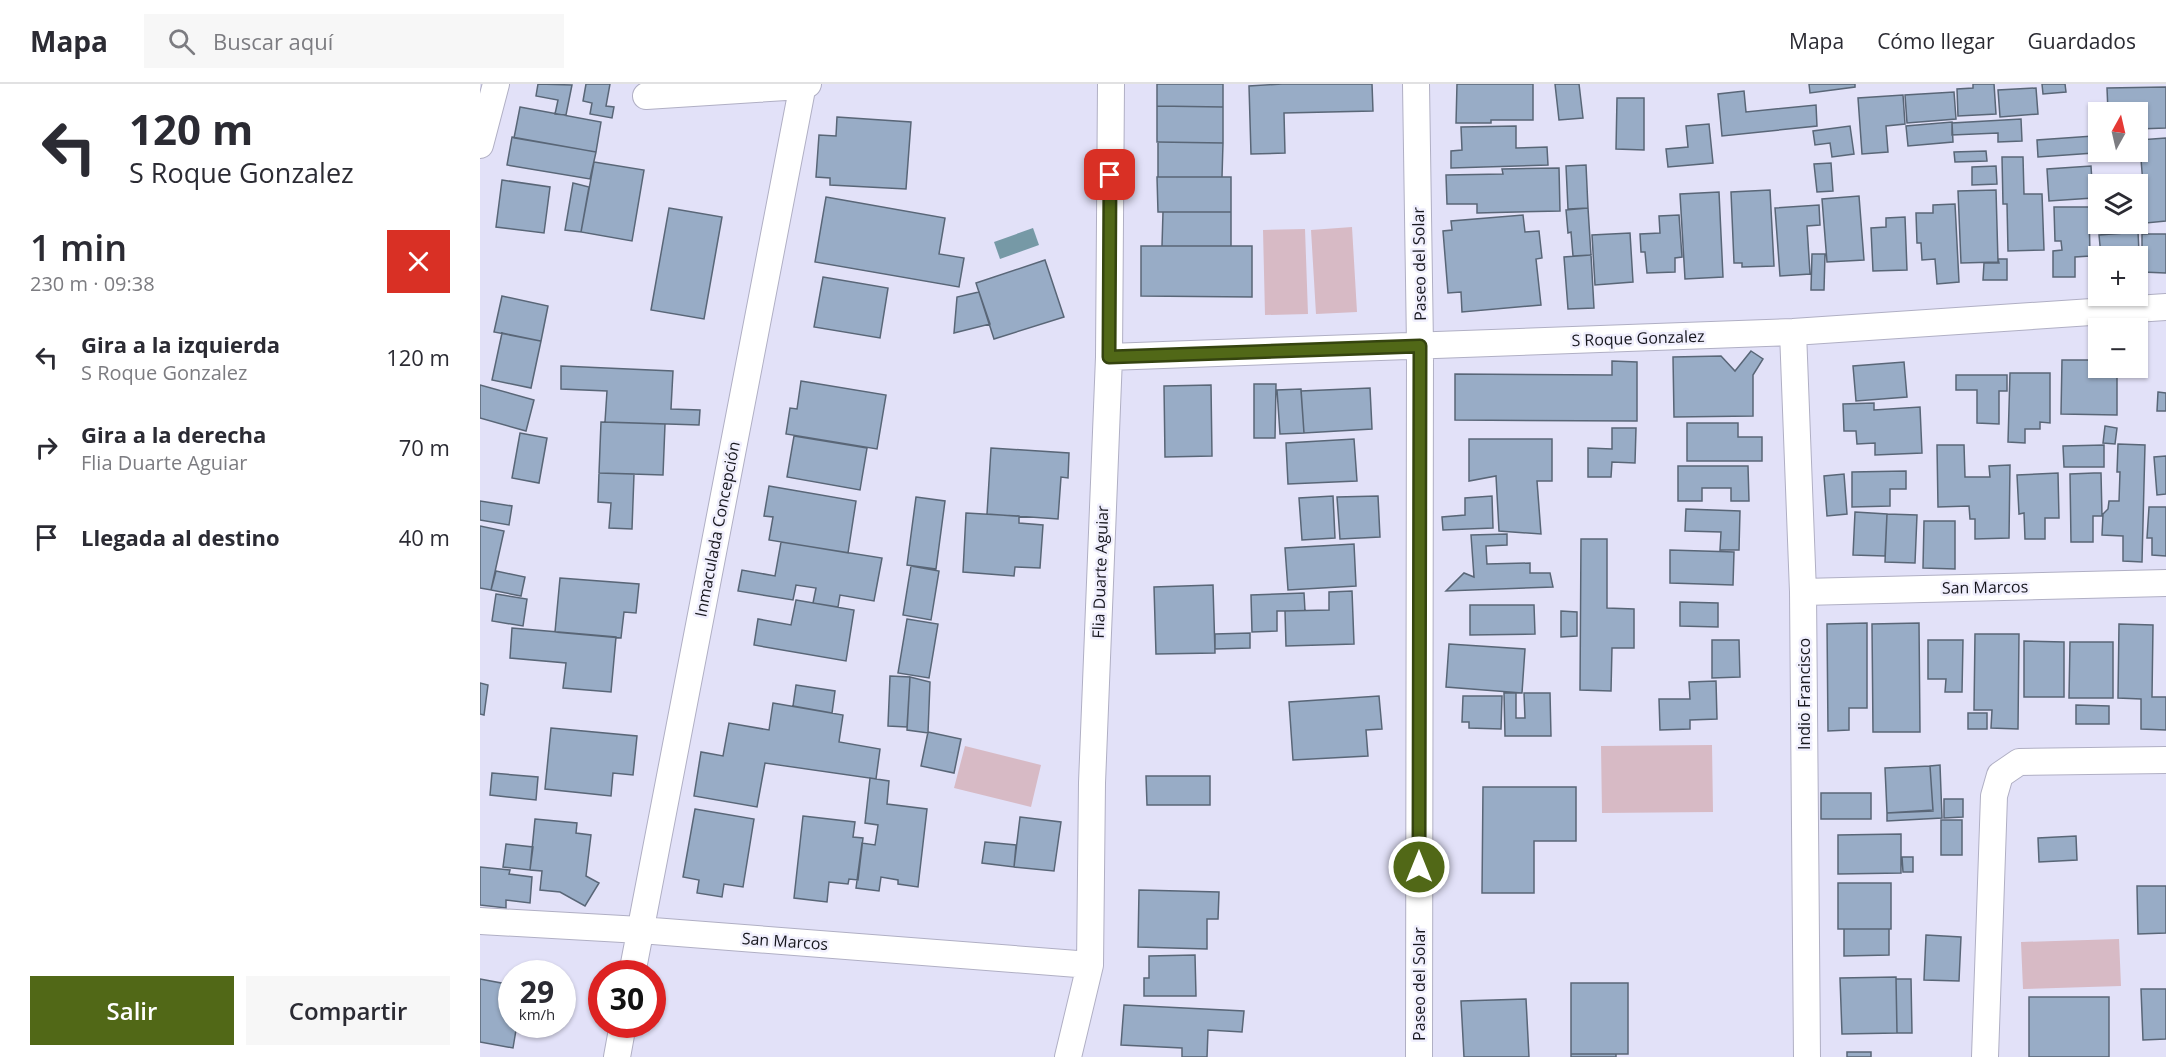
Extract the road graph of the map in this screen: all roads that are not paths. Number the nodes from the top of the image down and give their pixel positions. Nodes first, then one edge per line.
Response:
1 (496, 84) edge
2 (1111, 84) edge
3 (1416, 84) edge
4 (804, 85) edge
5 (646, 96) dead end
6 (482, 131) edge
7 (2166, 307) edge
8 (1793, 332) junction
9 (1420, 346) junction
10 (1109, 357) junction
11 (2166, 583) edge
12 (1803, 592) junction
13 (2166, 760) edge
14 (480, 921) edge
15 (640, 930) junction
16 (635, 960) edge
17 (1090, 965) junction
18 (620, 1038) edge
19 (617, 1057) edge
20 (1068, 1057) edge
21 (1419, 1057) edge
22 (1807, 1057) edge
23 (1985, 1057) edge

1 - 6 street
2 - 10 street, Flia Duarte Aguiar
3 - 9 street, Paseo del Solar
4 - 5 street
4 - 15 street, Inmaculada Concepción
7 - 8 street, S Roque Gonzalez
8 - 9 street, S Roque Gonzalez
8 - 12 street, Indio Francisco
9 - 10 street, S Roque Gonzalez
9 - 21 street, Paseo del Solar
10 - 17 street, Flia Duarte Aguiar
11 - 12 street, San Marcos
12 - 22 street, Indio Francisco
13 - 23 street
14 - 15 street, San Marcos
15 - 16 street, Inmaculada Concepción
15 - 17 street, San Marcos
17 - 20 street, Flia Duarte Aguiar
18 - 19 street

